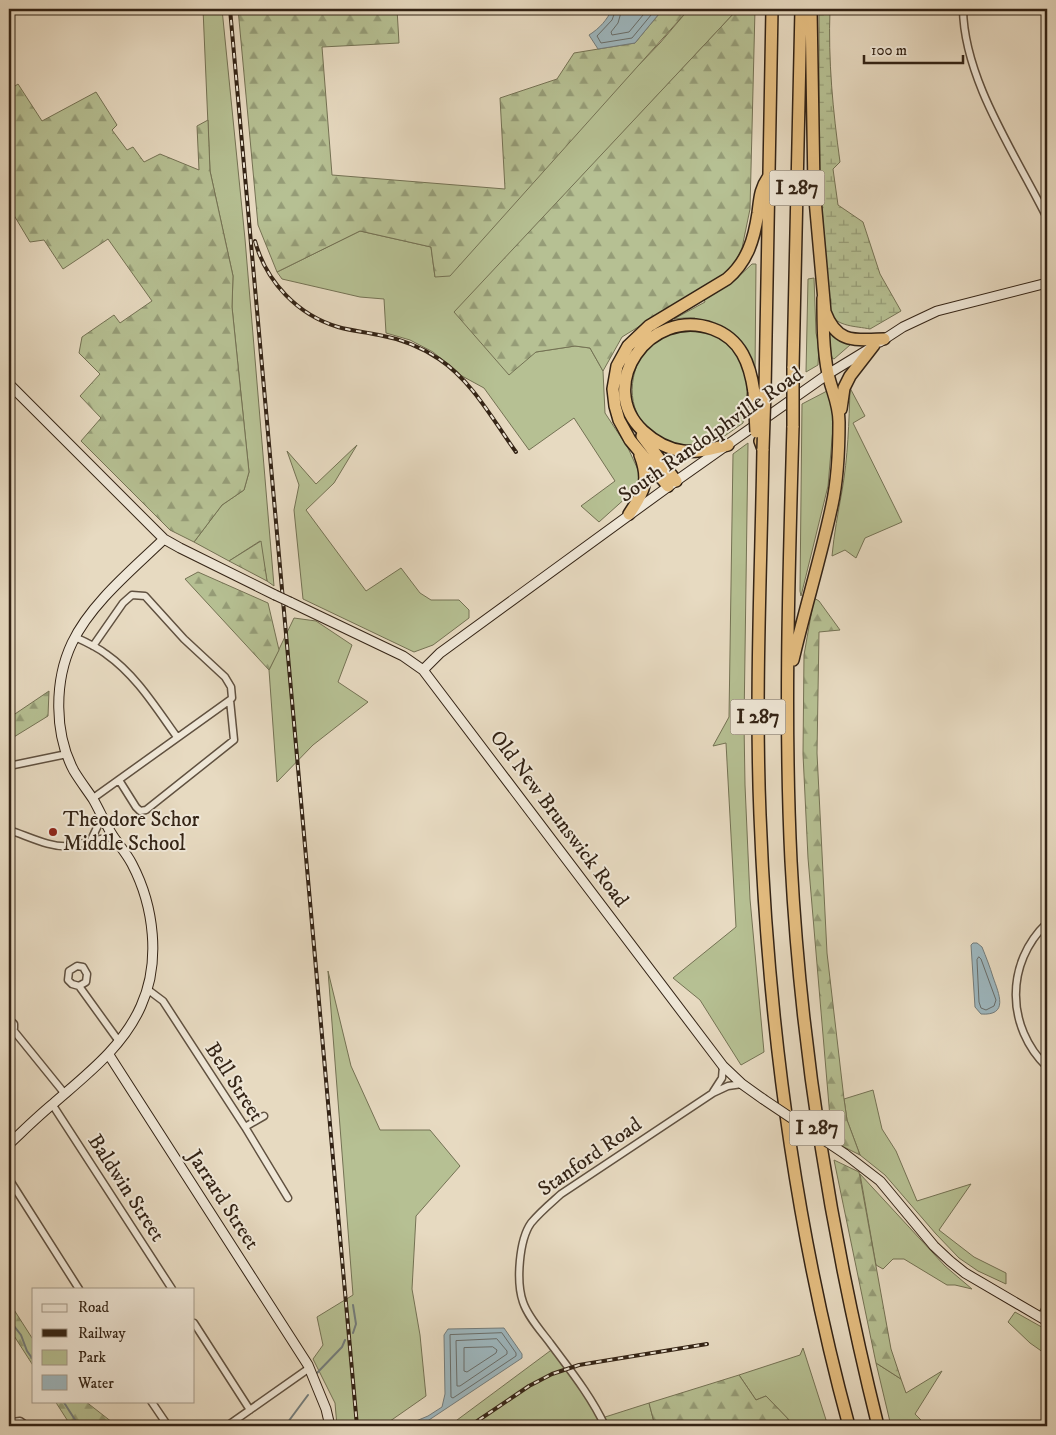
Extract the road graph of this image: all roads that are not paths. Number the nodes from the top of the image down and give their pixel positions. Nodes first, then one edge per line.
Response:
1 (772, 9) edge
2 (801, 9) edge
3 (811, 9) edge
4 (963, 9) edge
5 (769, 176) junction
6 (1047, 218) edge
7 (1047, 283) edge
8 (823, 298) junction
9 (884, 339) junction
10 (874, 346) junction
11 (828, 374) junction
12 (9, 384) edge
13 (759, 392) junction
14 (839, 420) junction
15 (636, 424) junction
16 (728, 445) junction
17 (638, 451) junction
18 (672, 483) junction
19 (629, 514) junction
20 (164, 539) junction
21 (75, 637) junction
22 (93, 646) junction
23 (423, 670) junction
24 (788, 684) junction
25 (230, 700) junction
26 (177, 737) junction
27 (67, 754) junction
28 (9, 766) edge
29 (119, 780) junction
30 (92, 799) junction
31 (102, 817) junction
32 (9, 830) edge
33 (113, 837) junction
34 (91, 840) junction
35 (1047, 923) edge
36 (79, 986) dead end
37 (146, 989) junction
38 (9, 1019) edge
39 (11, 1034) edge
40 (118, 1040) junction
41 (109, 1055) junction
42 (723, 1066) junction
43 (1047, 1067) edge
44 (742, 1084) junction
45 (713, 1093) junction
46 (65, 1094) junction
47 (52, 1104) junction
48 (264, 1116) dead end
49 (245, 1127) junction
50 (9, 1144) edge
51 (9, 1179) edge
52 (288, 1198) dead end
53 (78, 1288) edge
54 (171, 1288) edge
55 (1047, 1306) edge
56 (1044, 1319) edge
57 (195, 1325) edge
58 (308, 1365) junction
59 (153, 1402) edge
60 (250, 1410) junction
61 (9, 1424) edge
62 (27, 1426) edge
63 (168, 1426) edge
64 (227, 1426) edge
65 (330, 1426) edge
66 (606, 1426) edge
67 (849, 1426) edge
68 (878, 1426) edge

1 - 5 highway, I 287
2 - 24 highway, I 287, bridge
3 - 8 highway
4 - 6 street
5 - 13 highway, I 287
5 - 17 highway
7 - 9 main road, South Randolphville Road
8 - 9 highway
8 - 11 highway
9 - 10 main road, South Randolphville Road
10 - 11 main road, South Randolphville Road
10 - 14 highway
11 - 14 highway
11 - 16 main road, South Randolphville Road
12 - 20 main road, Old New Brunswick Road
13 - 15 highway
13 - 67 highway, I 287, bridge
14 - 24 highway
15 - 16 highway
15 - 18 highway
16 - 18 main road, South Randolphville Road
17 - 18 highway
17 - 19 highway
18 - 19 main road, South Randolphville Road
19 - 23 main road, South Randolphville Road
20 - 21 main road
20 - 23 main road, Old New Brunswick Road, bridge
21 - 22 street
21 - 27 main road
22 - 25 street
22 - 26 street
23 - 42 main road, Old New Brunswick Road
24 - 68 highway, I 287
25 - 26 street
25 - 29 street
26 - 29 street
27 - 28 street
27 - 30 main road
29 - 30 street
30 - 31 main road
31 - 33 main road
31 - 34 street
32 - 34 street
33 - 34 street
33 - 37 main road
35 - 43 street
36 - 40 street
37 - 40 main road
37 - 49 street, Bell Street
38 - 39 street
39 - 46 street
40 - 41 main road
41 - 46 main road
41 - 58 main road, Jarrard Street
42 - 44 main road, Old New Brunswick Road
42 - 45 street
44 - 45 street, Stanford Road
44 - 56 main road, Old New Brunswick Road, bridge
45 - 66 street, Stanford Road
46 - 47 main road
47 - 50 main road
47 - 54 street, Baldwin Street
48 - 49 street
49 - 52 street, Bell Street
51 - 53 street
55 - 56 street
57 - 60 street
58 - 60 street
58 - 65 main road, Jarrard Street
59 - 63 street
60 - 64 street
61 - 62 street

